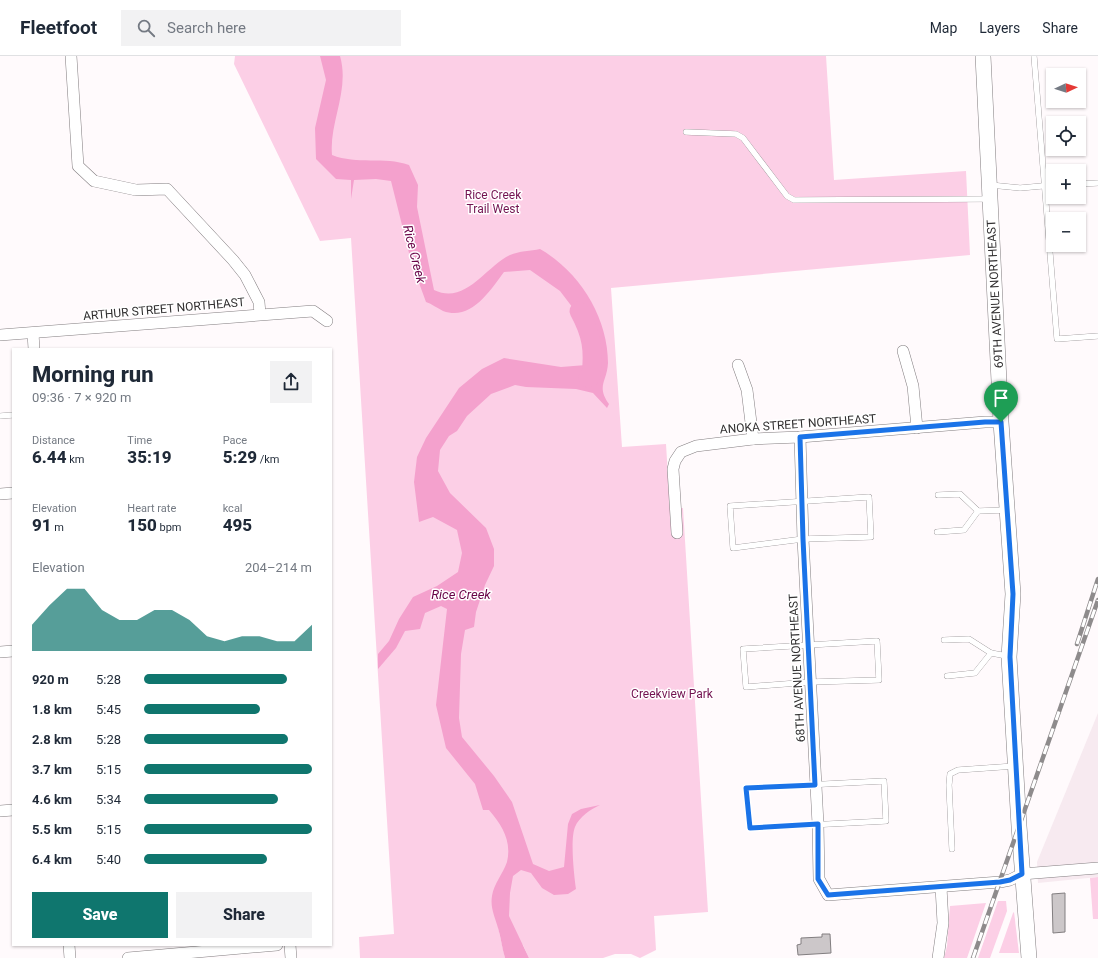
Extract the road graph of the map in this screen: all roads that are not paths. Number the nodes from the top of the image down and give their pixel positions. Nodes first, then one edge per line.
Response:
1 (71, 56) edge
2 (982, 56) edge
3 (1034, 56) edge
4 (686, 132) dead end
5 (1098, 183) edge
6 (1086, 184) edge
7 (1044, 186) junction
8 (989, 192) junction
9 (260, 314) junction
10 (327, 321) dead end
11 (33, 333) junction
12 (0, 335) edge
13 (1098, 336) edge
14 (34, 348) edge
15 (903, 351) dead end
16 (738, 365) dead end
17 (12, 415) edge
18 (0, 416) edge
19 (1001, 422) junction
20 (917, 428) junction
21 (800, 437) junction
22 (753, 439) junction
23 (12, 493) edge
24 (0, 494) edge
25 (938, 495) dead end
26 (802, 501) junction
27 (1007, 510) junction
28 (978, 511) junction
29 (937, 532) dead end
30 (677, 533) dead end
31 (803, 539) junction
32 (944, 640) dead end
33 (809, 644) junction
34 (12, 651) edge
35 (0, 652) edge
36 (991, 653) junction
37 (1010, 657) junction
38 (948, 676) dead end
39 (811, 682) junction
40 (1016, 766) junction
41 (815, 785) junction
42 (12, 810) edge
43 (0, 811) edge
44 (818, 824) junction
45 (952, 849) dead end
46 (1098, 868) edge
47 (1022, 874) junction
48 (941, 887) junction
49 (69, 946) edge
50 (266, 946) edge
51 (290, 946) edge
52 (70, 958) edge
53 (128, 958) edge
54 (291, 958) edge
55 (938, 958) edge
56 (1029, 958) edge

1 - 9 street
2 - 8 street, 69TH AVENUE NORTHEAST
3 - 7 lane
4 - 8 lane
5 - 6 lane
7 - 8 lane
7 - 13 lane
8 - 19 street, 69TH AVENUE NORTHEAST
9 - 10 street, ARTHUR STREET NORTHEAST
9 - 11 street, ARTHUR STREET NORTHEAST
11 - 12 street, ARTHUR STREET NORTHEAST
11 - 14 street
15 - 20 street
16 - 22 street
17 - 18 lane
19 - 20 street, ANOKA STREET NORTHEAST
19 - 27 street, 69TH AVENUE NORTHEAST
20 - 21 street, ANOKA STREET NORTHEAST
21 - 22 street, ANOKA STREET NORTHEAST
21 - 26 street, 68TH AVENUE NORTHEAST
22 - 30 street, ANOKA STREET NORTHEAST
23 - 24 street
25 - 28 lane
26 - 31 street, 68TH AVENUE NORTHEAST
26 - 31 lane
26 - 31 lane
27 - 28 lane
27 - 37 street, 69TH AVENUE NORTHEAST
28 - 29 lane
31 - 33 street, 68TH AVENUE NORTHEAST
32 - 36 lane
33 - 39 street, 68TH AVENUE NORTHEAST
33 - 39 lane
33 - 39 lane
34 - 35 street
36 - 37 lane
36 - 38 lane
37 - 40 street, 69TH AVENUE NORTHEAST
39 - 41 street, 68TH AVENUE NORTHEAST
40 - 45 lane
40 - 47 street, 69TH AVENUE NORTHEAST
41 - 44 street, 68TH AVENUE NORTHEAST
41 - 44 lane
41 - 44 lane
42 - 43 street
44 - 48 street, 68TH AVENUE NORTHEAST
46 - 47 street
47 - 48 street
47 - 56 street, 69TH AVENUE NORTHEAST
48 - 55 street
49 - 52 street
50 - 53 street
51 - 54 street

